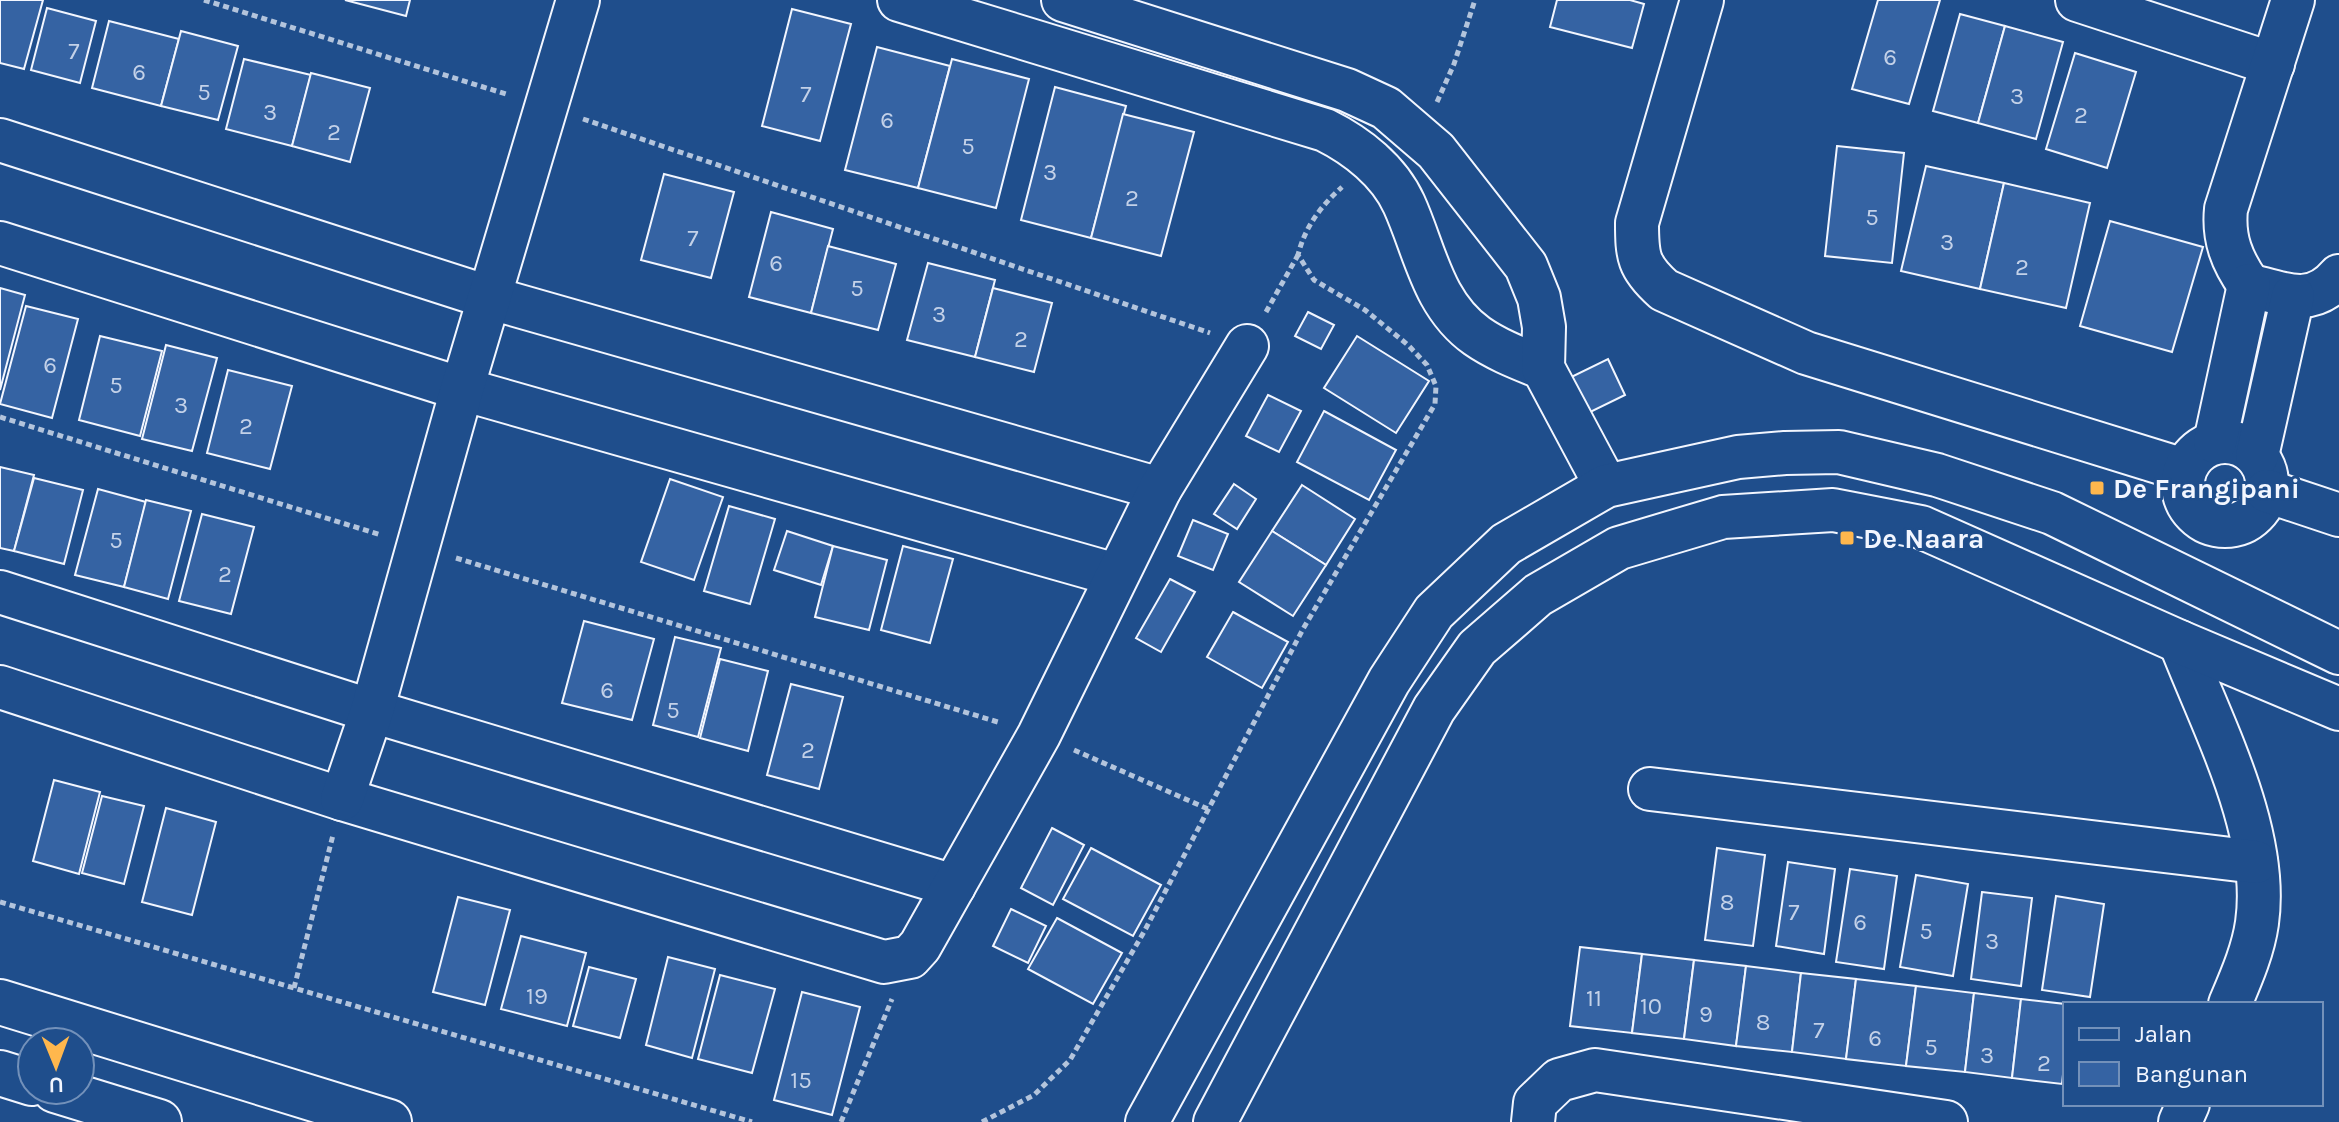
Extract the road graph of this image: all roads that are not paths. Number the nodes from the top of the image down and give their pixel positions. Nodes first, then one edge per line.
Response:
1 (578, 0) edge
2 (899, 0) edge
3 (1063, 0) edge
4 (1702, 0) edge
5 (2077, 0) edge
6 (2293, 0) edge
7 (2273, 64) junction
8 (0, 140) edge
9 (1456, 173) junction
10 (1404, 202) junction
11 (0, 243) edge
12 (2339, 276) edge
13 (2249, 285) junction
14 (2293, 296) junction
15 (491, 298) junction
16 (1247, 346) road end
17 (1543, 368) junction
18 (462, 389) junction
19 (2215, 442) junction
20 (2184, 470) junction
21 (2262, 474) junction
22 (1606, 486) junction
23 (1160, 489) junction
24 (2339, 515) edge
25 (2217, 526) junction
26 (1116, 575) junction
27 (2193, 580) junction
28 (0, 592) edge
29 (2180, 642) junction
30 (2339, 653) edge
31 (0, 687) edge
32 (2339, 709) edge
33 (372, 711) junction
34 (1650, 789) dead end
35 (342, 799) junction
36 (2256, 862) junction
37 (954, 886) junction
38 (1230, 972) junction
39 (1279, 999) junction
40 (0, 1002) edge
41 (2231, 1002) edge
42 (96, 1103) edge
43 (159, 1122) edge
44 (389, 1122) edge
45 (1147, 1122) edge
46 (1215, 1122) edge
47 (1533, 1122) edge
48 (1946, 1122) edge

1 - 15 street
2 - 10 street
3 - 9 street
4 - 20 street
5 - 7 street
6 - 7 street
7 - 13 street
8 - 15 street
9 - 10 street
9 - 17 street
10 - 17 street
11 - 18 street
12 - 14 street
13 - 14 street
13 - 19 street
14 - 21 street
15 - 18 street
15 - 23 street
16 - 23 street
17 - 22 street
18 - 26 street
18 - 33 street
19 - 20 street
19 - 21 street
20 - 25 street
21 - 24 street
21 - 25 street
22 - 27 street
22 - 38 street
23 - 26 street
25 - 27 street
26 - 37 street
27 - 30 street
28 - 33 street
29 - 32 street
29 - 36 street
29 - 39 street
31 - 35 street
33 - 35 street
33 - 37 street
34 - 36 street
35 - 37 street
36 - 41 street
38 - 39 street
38 - 45 street
39 - 46 street
40 - 44 main road
42 - 43 main road
47 - 48 street

